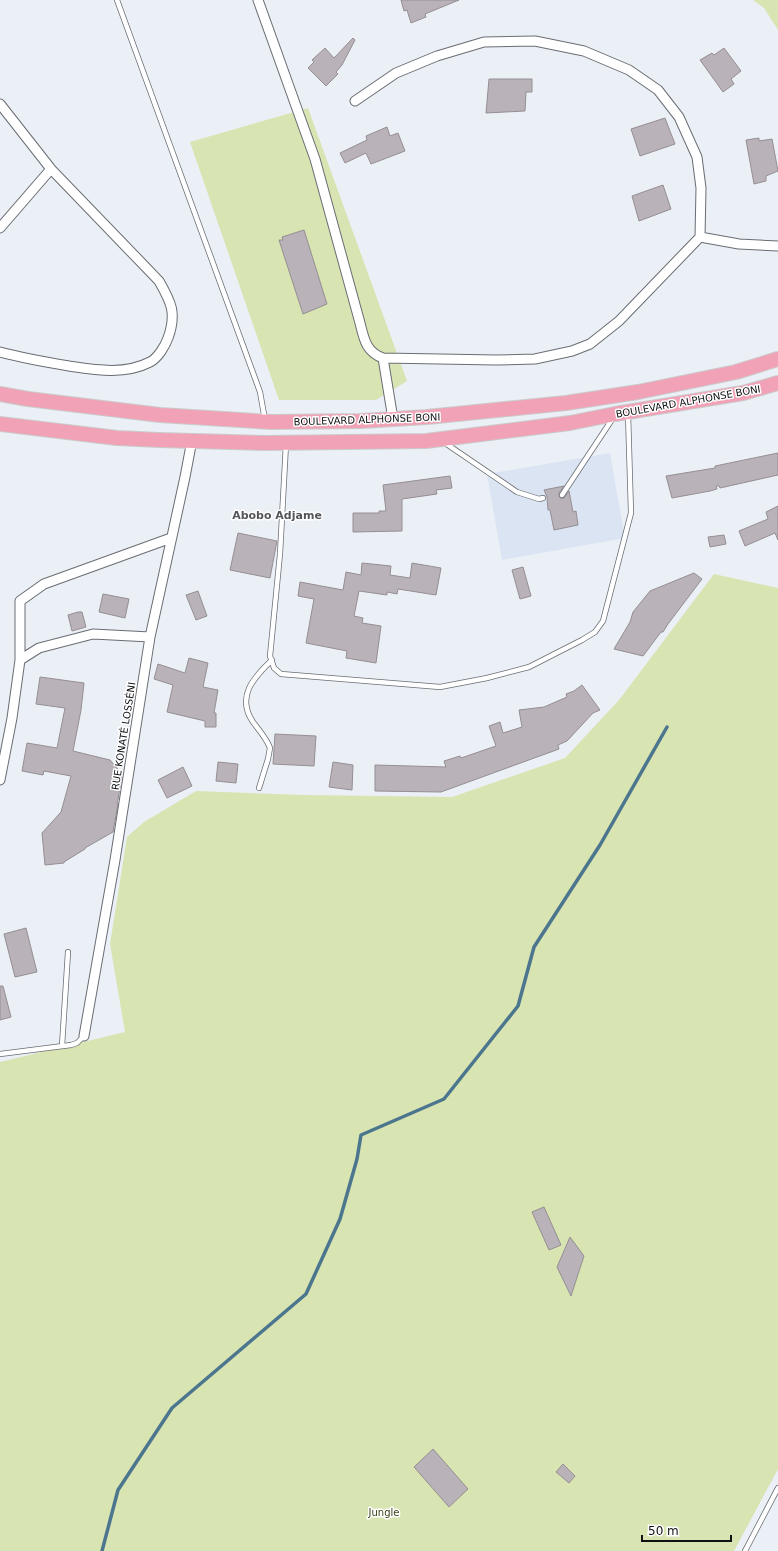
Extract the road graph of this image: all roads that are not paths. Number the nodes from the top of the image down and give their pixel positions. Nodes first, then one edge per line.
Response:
1 (117, 0) edge
2 (258, 0) edge
3 (355, 102) dead end
4 (0, 104) edge
5 (51, 170) junction
6 (0, 228) edge
7 (700, 237) junction
8 (778, 246) edge
9 (0, 352) edge
10 (383, 358) junction
11 (778, 359) edge
12 (778, 383) edge
13 (0, 394) edge
14 (622, 413) junction
15 (393, 419) junction
16 (265, 422) junction
17 (1, 426) edge
18 (440, 439) junction
19 (192, 440) junction
20 (286, 443) junction
21 (562, 495) dead end
22 (543, 498) dead end
23 (171, 538) junction
24 (150, 637) junction
25 (20, 660) junction
26 (272, 660) junction
27 (0, 780) edge
28 (259, 788) dead end
29 (68, 952) dead end
30 (84, 1036) joint
31 (62, 1046) junction
32 (0, 1054) edge
33 (778, 1488) edge
34 (744, 1551) edge

1 - 16 lane
2 - 10 street
3 - 7 street
4 - 5 street
5 - 6 street
5 - 9 street
7 - 8 street
7 - 10 street
10 - 15 street
11 - 15 main road, BOULEVARD ALPHONSE BONI
12 - 14 main road, BOULEVARD ALPHONSE BONI
13 - 16 main road, BOULEVARD ALPHONSE BONI
14 - 18 main road, BOULEVARD ALPHONSE BONI
14 - 21 lane
14 - 26 lane
15 - 16 main road, BOULEVARD ALPHONSE BONI
17 - 19 main road, BOULEVARD ALPHONSE BONI
18 - 20 main road, BOULEVARD ALPHONSE BONI
18 - 22 lane
19 - 20 main road, BOULEVARD ALPHONSE BONI
19 - 23 street, RUE KONATÉ LOSSÉNI
20 - 26 lane
23 - 24 street, RUE KONATÉ LOSSÉNI
23 - 25 street
24 - 25 street
24 - 30 street, RUE KONATÉ LOSSÉNI
25 - 27 street
26 - 28 lane
29 - 31 lane
30 - 31 lane
31 - 32 lane
33 - 34 lane

